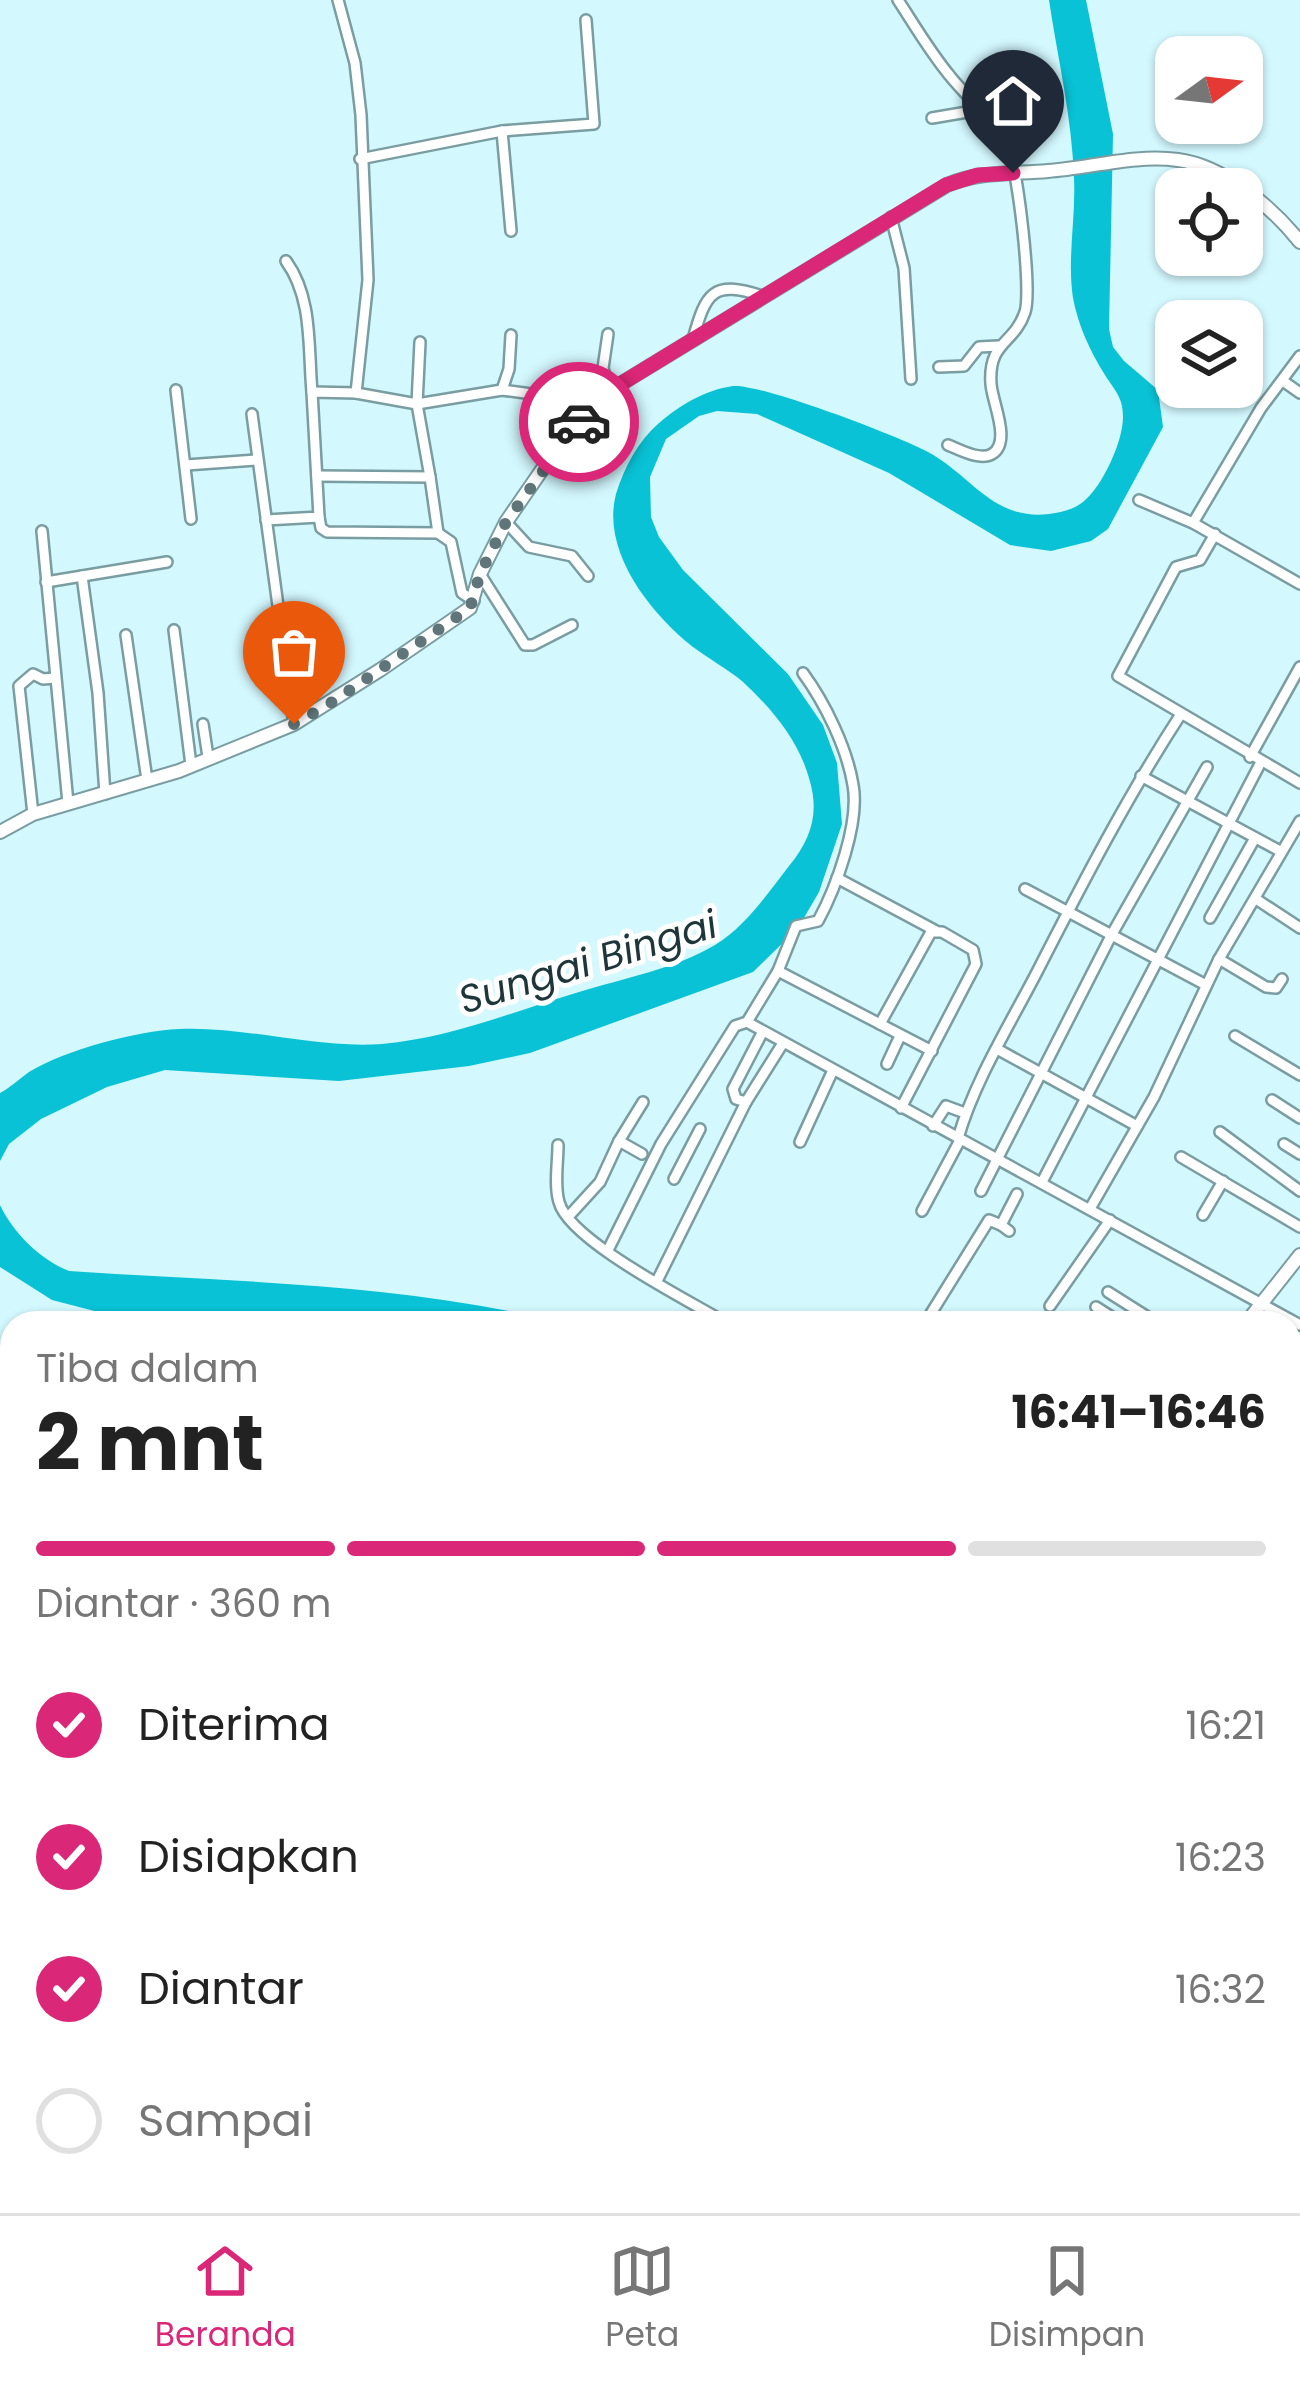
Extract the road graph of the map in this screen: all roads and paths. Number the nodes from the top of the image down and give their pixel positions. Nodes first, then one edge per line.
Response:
1 (338, 0) edge
2 (898, 0) edge
3 (586, 20) dead end
4 (980, 110) junction
5 (932, 118) dead end
6 (502, 131) junction
7 (360, 159) junction
8 (1013, 173) junction
9 (892, 217) junction
10 (511, 231) dead end
11 (1300, 242) edge
12 (286, 261) dead end
13 (762, 296) junction
14 (511, 334) dead end
15 (608, 334) dead end
16 (693, 339) junction
17 (420, 342) dead end
18 (998, 346) junction
19 (1300, 356) edge
20 (940, 367) dead end
21 (911, 379) dead end
22 (1282, 381) junction
23 (176, 390) dead end
24 (502, 390) junction
25 (609, 391) junction
26 (311, 392) junction
27 (356, 393) junction
28 (1300, 393) edge
29 (599, 403) junction
30 (417, 404) junction
31 (252, 414) dead end
32 (948, 446) dead end
33 (257, 460) junction
34 (186, 465) junction
35 (317, 476) junction
36 (430, 477) junction
37 (1139, 500) dead end
38 (319, 517) junction
39 (191, 519) dead end
40 (266, 520) junction
41 (506, 522) junction
42 (1193, 523) junction
43 (42, 531) dead end
44 (438, 533) junction
45 (1215, 534) junction
46 (166, 562) dead end
47 (480, 574) junction
48 (82, 576) junction
49 (588, 576) dead end
50 (46, 582) junction
51 (1300, 584) edge
52 (474, 601) junction
53 (572, 625) dead end
54 (174, 630) dead end
55 (127, 635) dead end
56 (1300, 667) edge
57 (802, 673) dead end
58 (55, 678) junction
59 (1180, 714) junction
60 (203, 724) dead end
61 (294, 724) junction
62 (208, 757) junction
63 (1256, 759) junction
64 (191, 766) junction
65 (1207, 767) dead end
66 (1141, 776) junction
67 (147, 780) junction
68 (1300, 783) edge
69 (105, 794) junction
70 (1185, 800) junction
71 (68, 803) junction
72 (33, 814) junction
73 (1300, 821) edge
74 (1228, 823) junction
75 (0, 832) edge
76 (1255, 838) junction
77 (1280, 851) junction
78 (837, 878) junction
79 (1024, 889) dead end
80 (1256, 899) junction
81 (1067, 913) junction
82 (1210, 918) dead end
83 (1300, 928) edge
84 (936, 931) junction
85 (1112, 934) junction
86 (1160, 958) junction
87 (1220, 959) junction
88 (778, 971) junction
89 (1282, 979) dead end
90 (1206, 986) junction
91 (747, 1022) junction
92 (880, 1024) junction
93 (763, 1033) junction
94 (899, 1036) junction
95 (1235, 1036) dead end
96 (783, 1043) junction
97 (997, 1049) junction
98 (932, 1051) junction
99 (887, 1064) dead end
100 (833, 1070) junction
101 (1043, 1073) junction
102 (1300, 1076) edge
103 (1086, 1096) junction
104 (1272, 1100) dead end
105 (643, 1102) dead end
106 (746, 1102) junction
107 (901, 1108) junction
108 (965, 1113) junction
109 (1300, 1118) edge
110 (933, 1126) junction
111 (1137, 1126) junction
112 (700, 1129) dead end
113 (1220, 1132) dead end
114 (959, 1139) junction
115 (619, 1141) junction
116 (800, 1142) dead end
117 (661, 1144) junction
118 (1284, 1144) dead end
119 (558, 1145) dead end
120 (641, 1154) dead end
121 (1300, 1154) edge
122 (685, 1155) junction
123 (1181, 1157) dead end
124 (998, 1160) junction
125 (674, 1179) dead end
126 (1222, 1181) junction
127 (1042, 1182) junction
128 (981, 1191) dead end
129 (1300, 1191) edge
130 (1017, 1194) dead end
131 (1091, 1207) junction
132 (922, 1211) dead end
133 (1203, 1215) dead end
134 (568, 1217) junction
135 (1110, 1220) junction
136 (1300, 1227) edge
137 (608, 1250) junction
138 (1297, 1264) edge
139 (657, 1281) junction
140 (1108, 1292) dead end
141 (1263, 1303) junction
142 (1050, 1306) dead end
143 (1096, 1307) dead end
144 (706, 1311) edge
145 (933, 1311) edge
146 (1102, 1311) edge
147 (1138, 1311) edge
148 (1256, 1311) edge
149 (1277, 1311) edge

1 - 7 street
2 - 4 street
3 - 6 street
4 - 5 street
4 - 8 street
6 - 7 street
6 - 10 street
7 - 27 street
8 - 9 street
8 - 11 street
8 - 18 street
9 - 13 street
9 - 21 street
12 - 26 street
13 - 16 street
13 - 16 street
14 - 24 street
15 - 25 street
16 - 25 street
17 - 30 street
18 - 20 street
18 - 32 street
19 - 22 street
22 - 28 street
22 - 42 street
23 - 34 street
24 - 29 street
24 - 30 street
25 - 29 street
26 - 27 street
26 - 35 street
27 - 30 street
29 - 41 street
30 - 36 street
31 - 33 street
33 - 34 street
33 - 40 street
34 - 39 street
35 - 36 street
35 - 38 street
36 - 44 street
37 - 42 street
38 - 40 street
38 - 44 street
40 - 61 street
41 - 47 street
41 - 49 street
42 - 45 street
43 - 50 street
44 - 52 street
45 - 51 street
45 - 59 street
46 - 48 street
47 - 52 street
47 - 53 street
48 - 50 street
48 - 69 street
50 - 58 street
52 - 61 street
54 - 64 street
55 - 67 street
56 - 63 street
57 - 78 street
58 - 71 street
58 - 72 street
59 - 63 street
59 - 66 street
60 - 62 street
61 - 62 street
62 - 64 street
63 - 68 street
63 - 74 street
64 - 67 street
65 - 70 street
66 - 70 street
66 - 81 street
67 - 69 street
69 - 71 street
70 - 74 street
70 - 85 street
71 - 72 street
72 - 75 street
73 - 77 street
74 - 76 street
74 - 86 street
76 - 77 street
76 - 82 street
77 - 80 street
78 - 84 street
78 - 88 street
79 - 81 street
80 - 83 street
80 - 87 street
81 - 85 street
81 - 97 street
84 - 92 street
84 - 98 street
85 - 86 street
85 - 101 street
86 - 90 street
86 - 103 street
87 - 89 street
87 - 90 street
88 - 91 street
88 - 92 street
90 - 111 street
91 - 93 street
91 - 117 street
92 - 94 street
93 - 96 street
93 - 106 street
94 - 98 street
94 - 99 street
95 - 102 street
96 - 100 street
96 - 106 street
97 - 101 street
97 - 108 street
98 - 107 street
100 - 107 street
100 - 116 street
101 - 103 street
101 - 124 street
103 - 111 street
103 - 127 street
104 - 109 street
105 - 115 street
106 - 139 street
107 - 110 street
108 - 110 street
108 - 114 street
110 - 114 street
111 - 131 street
112 - 122 street
113 - 129 street
114 - 124 street
114 - 132 street
115 - 120 street
115 - 134 street
117 - 122 street
117 - 137 street
118 - 121 street
119 - 134 street
122 - 125 street
123 - 126 street
124 - 127 street
124 - 128 street
126 - 133 street
126 - 136 street
127 - 131 street
130 - 145 street
131 - 135 street
134 - 137 street
135 - 141 street
135 - 142 street
137 - 139 street
138 - 141 street
139 - 144 street
140 - 147 street
141 - 148 street
141 - 149 street
143 - 146 street

